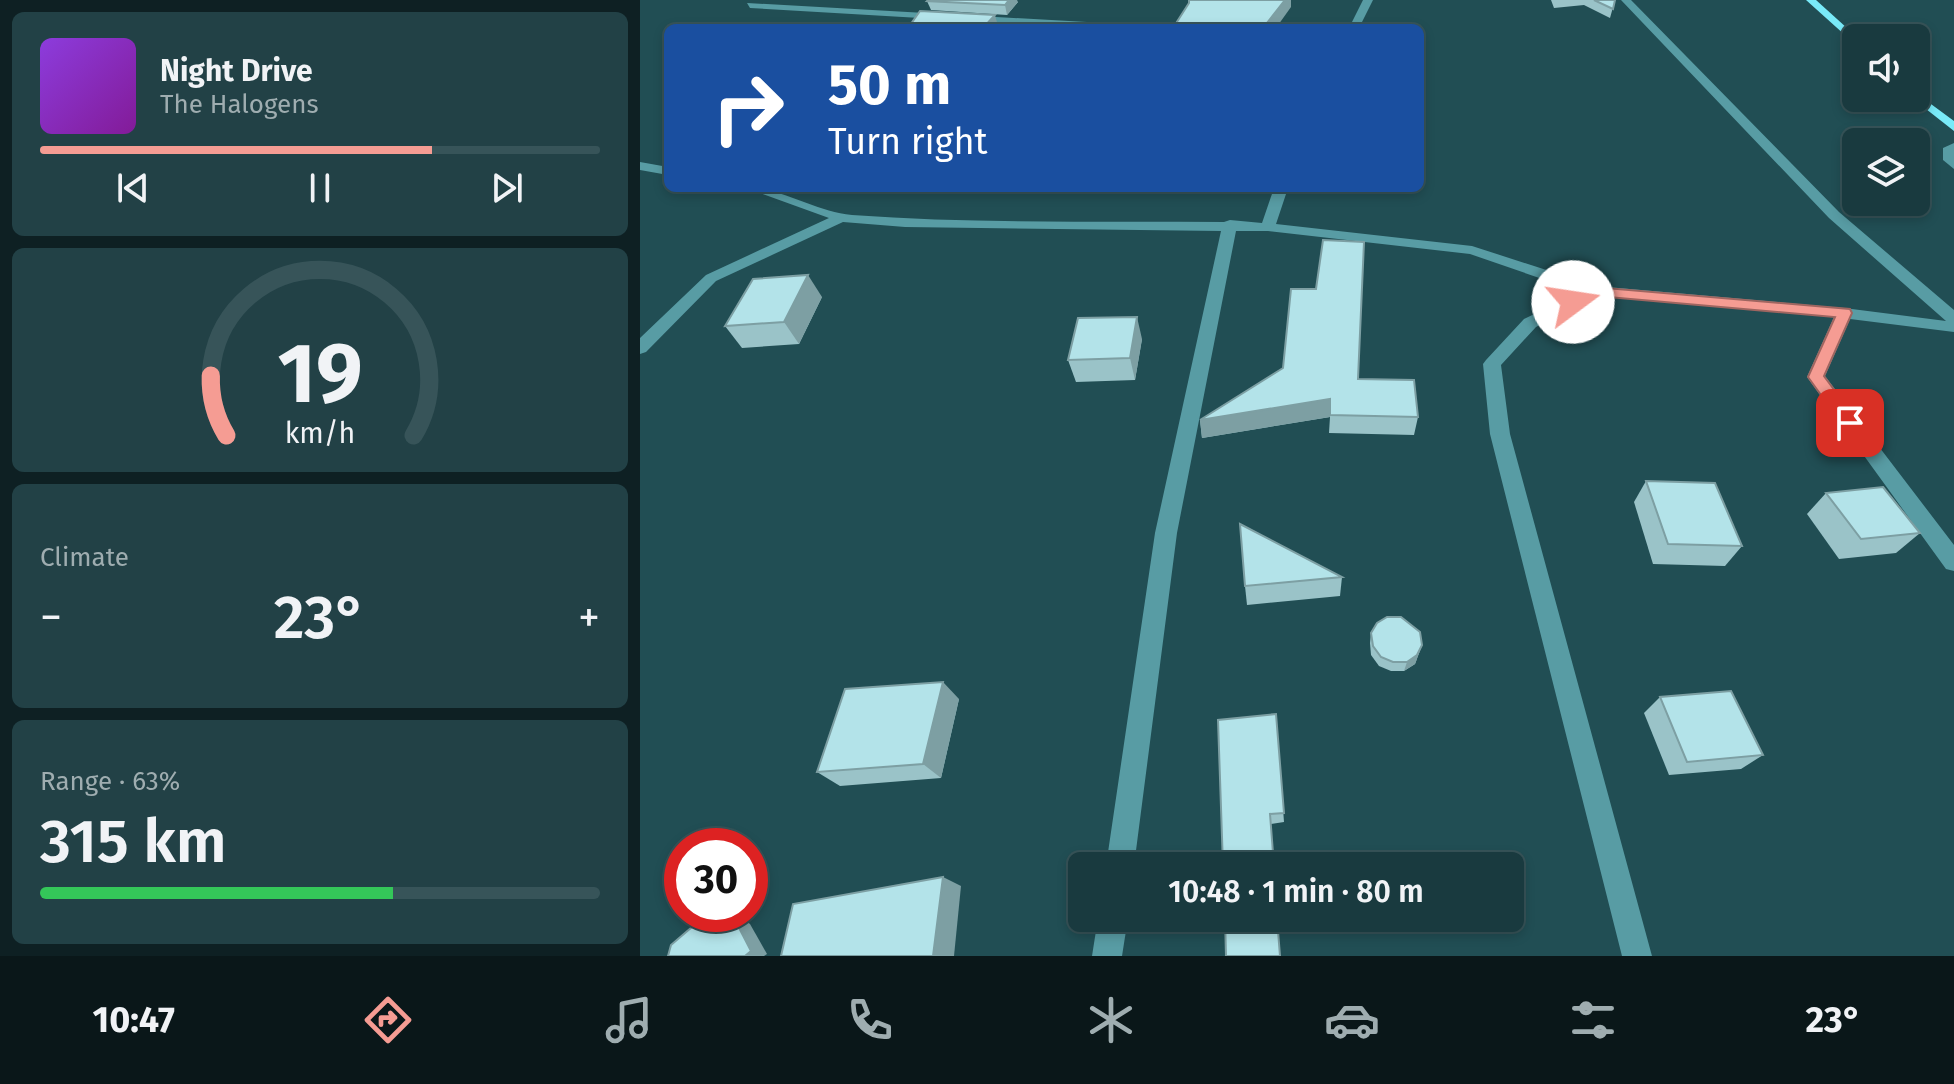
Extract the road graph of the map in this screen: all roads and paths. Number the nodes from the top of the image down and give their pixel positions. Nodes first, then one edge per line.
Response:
1 (1368, 0) edge
2 (1626, 0) edge
3 (1811, 0) edge
4 (750, 5) dead end
5 (1072, 24) edge
6 (1356, 24) edge
7 (1842, 29) edge
8 (1930, 107) edge
9 (1954, 127) edge
10 (1954, 147) edge
11 (1954, 165) edge
12 (640, 166) edge
13 (664, 170) edge
14 (765, 192) edge
15 (1280, 192) edge
16 (841, 218) junction
17 (1230, 224) junction
18 (1268, 227) junction
19 (1594, 291) junction
20 (1844, 313) junction
21 (1954, 319) edge
22 (1954, 327) edge
23 (640, 348) edge
24 (1954, 562) edge
25 (1122, 852) edge
26 (1111, 932) edge
27 (1107, 956) edge
28 (1637, 956) edge

1 - 6 street
2 - 21 street
3 - 7 main road
4 - 5 street
8 - 9 main road
10 - 11 street
12 - 13 street
14 - 16 street
15 - 18 street
16 - 17 street
16 - 23 street
17 - 18 street
17 - 25 street
18 - 19 street
19 - 20 street
19 - 28 street
20 - 22 street
20 - 24 street
26 - 27 street

